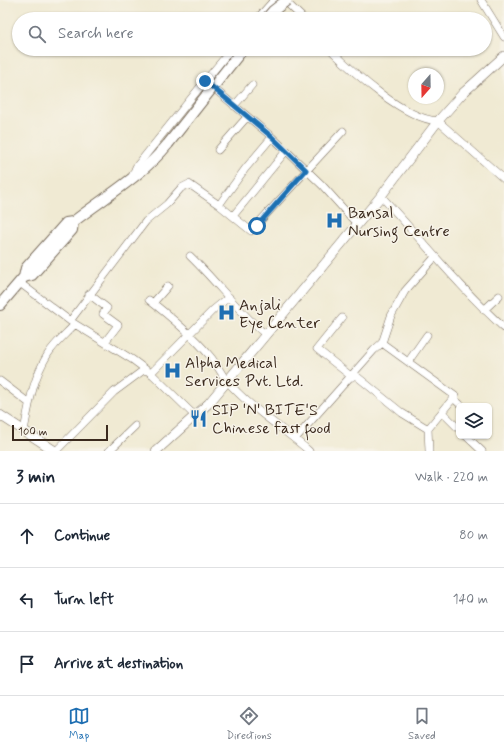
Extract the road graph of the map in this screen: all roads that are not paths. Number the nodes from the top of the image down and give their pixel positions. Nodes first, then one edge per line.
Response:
1 (274, 0) edge
2 (286, 0) edge
3 (481, 0) edge
4 (264, 12) edge
5 (273, 12) edge
6 (297, 12) edge
7 (488, 12) edge
8 (492, 18) edge
9 (504, 37) edge
10 (226, 56) edge
11 (237, 56) edge
12 (337, 56) edge
13 (504, 56) edge
14 (205, 81) junction
15 (252, 85) dead end
16 (234, 106) junction
17 (247, 117) junction
18 (438, 121) junction
19 (343, 131) dead end
20 (272, 137) junction
21 (218, 150) dead end
22 (286, 151) junction
23 (306, 170) junction
24 (131, 179) junction
25 (504, 179) edge
26 (381, 196) junction
27 (219, 205) junction
28 (233, 216) junction
29 (357, 224) junction
30 (190, 256) dead end
31 (435, 257) junction
32 (22, 280) junction
33 (168, 286) dead end
34 (89, 294) junction
35 (498, 296) dead end
36 (229, 297) junction
37 (0, 305) edge
38 (484, 310) junction
39 (342, 318) dead end
40 (72, 323) junction
41 (504, 328) edge
42 (190, 334) junction
43 (265, 334) junction
44 (428, 335) dead end
45 (106, 342) junction
46 (382, 343) junction
47 (408, 362) junction
48 (148, 371) junction
49 (353, 375) junction
50 (0, 381) edge
51 (227, 381) junction
52 (453, 398) junction
53 (29, 403) junction
54 (459, 403) edge
55 (442, 412) junction
56 (0, 415) edge
57 (195, 416) junction
58 (135, 426) dead end
59 (456, 426) edge
60 (428, 428) junction
61 (24, 431) junction
62 (295, 439) junction
63 (469, 439) edge
64 (43, 448) edge
65 (56, 451) edge
66 (109, 451) edge
67 (156, 451) edge
68 (309, 451) edge
69 (429, 451) edge
70 (482, 451) edge

1 - 4 street
2 - 5 main road, bridge
2 - 6 street
3 - 7 street
8 - 9 street
10 - 14 street
11 - 24 main road, bridge
12 - 18 street
13 - 18 street
14 - 16 street
14 - 24 street
15 - 16 street
16 - 17 street
17 - 20 street
17 - 21 street
18 - 25 street
18 - 26 street
19 - 23 street
20 - 22 street
20 - 27 street
22 - 23 street
22 - 28 street
23 - 28 street
23 - 29 street
24 - 32 main road
26 - 29 street
26 - 31 street
27 - 28 street
27 - 34 street
29 - 43 street
30 - 36 street
31 - 38 street
31 - 46 street
32 - 37 main road
32 - 40 street
33 - 42 street
34 - 40 street
34 - 45 street
35 - 38 street
36 - 42 street
36 - 43 street
38 - 41 street
39 - 49 street
40 - 45 street
40 - 53 street
42 - 48 street
42 - 51 street
43 - 51 street
44 - 47 street
45 - 48 street
46 - 47 street
46 - 49 street
47 - 52 street
48 - 57 street
48 - 65 street
49 - 60 street
49 - 62 street
50 - 53 street
51 - 57 street
51 - 62 street
52 - 54 street
52 - 55 street
53 - 61 street
55 - 59 street
55 - 60 street
56 - 61 street
57 - 67 street
58 - 66 street
60 - 69 street
61 - 64 street
62 - 68 street
63 - 70 street
64 - 65 street

